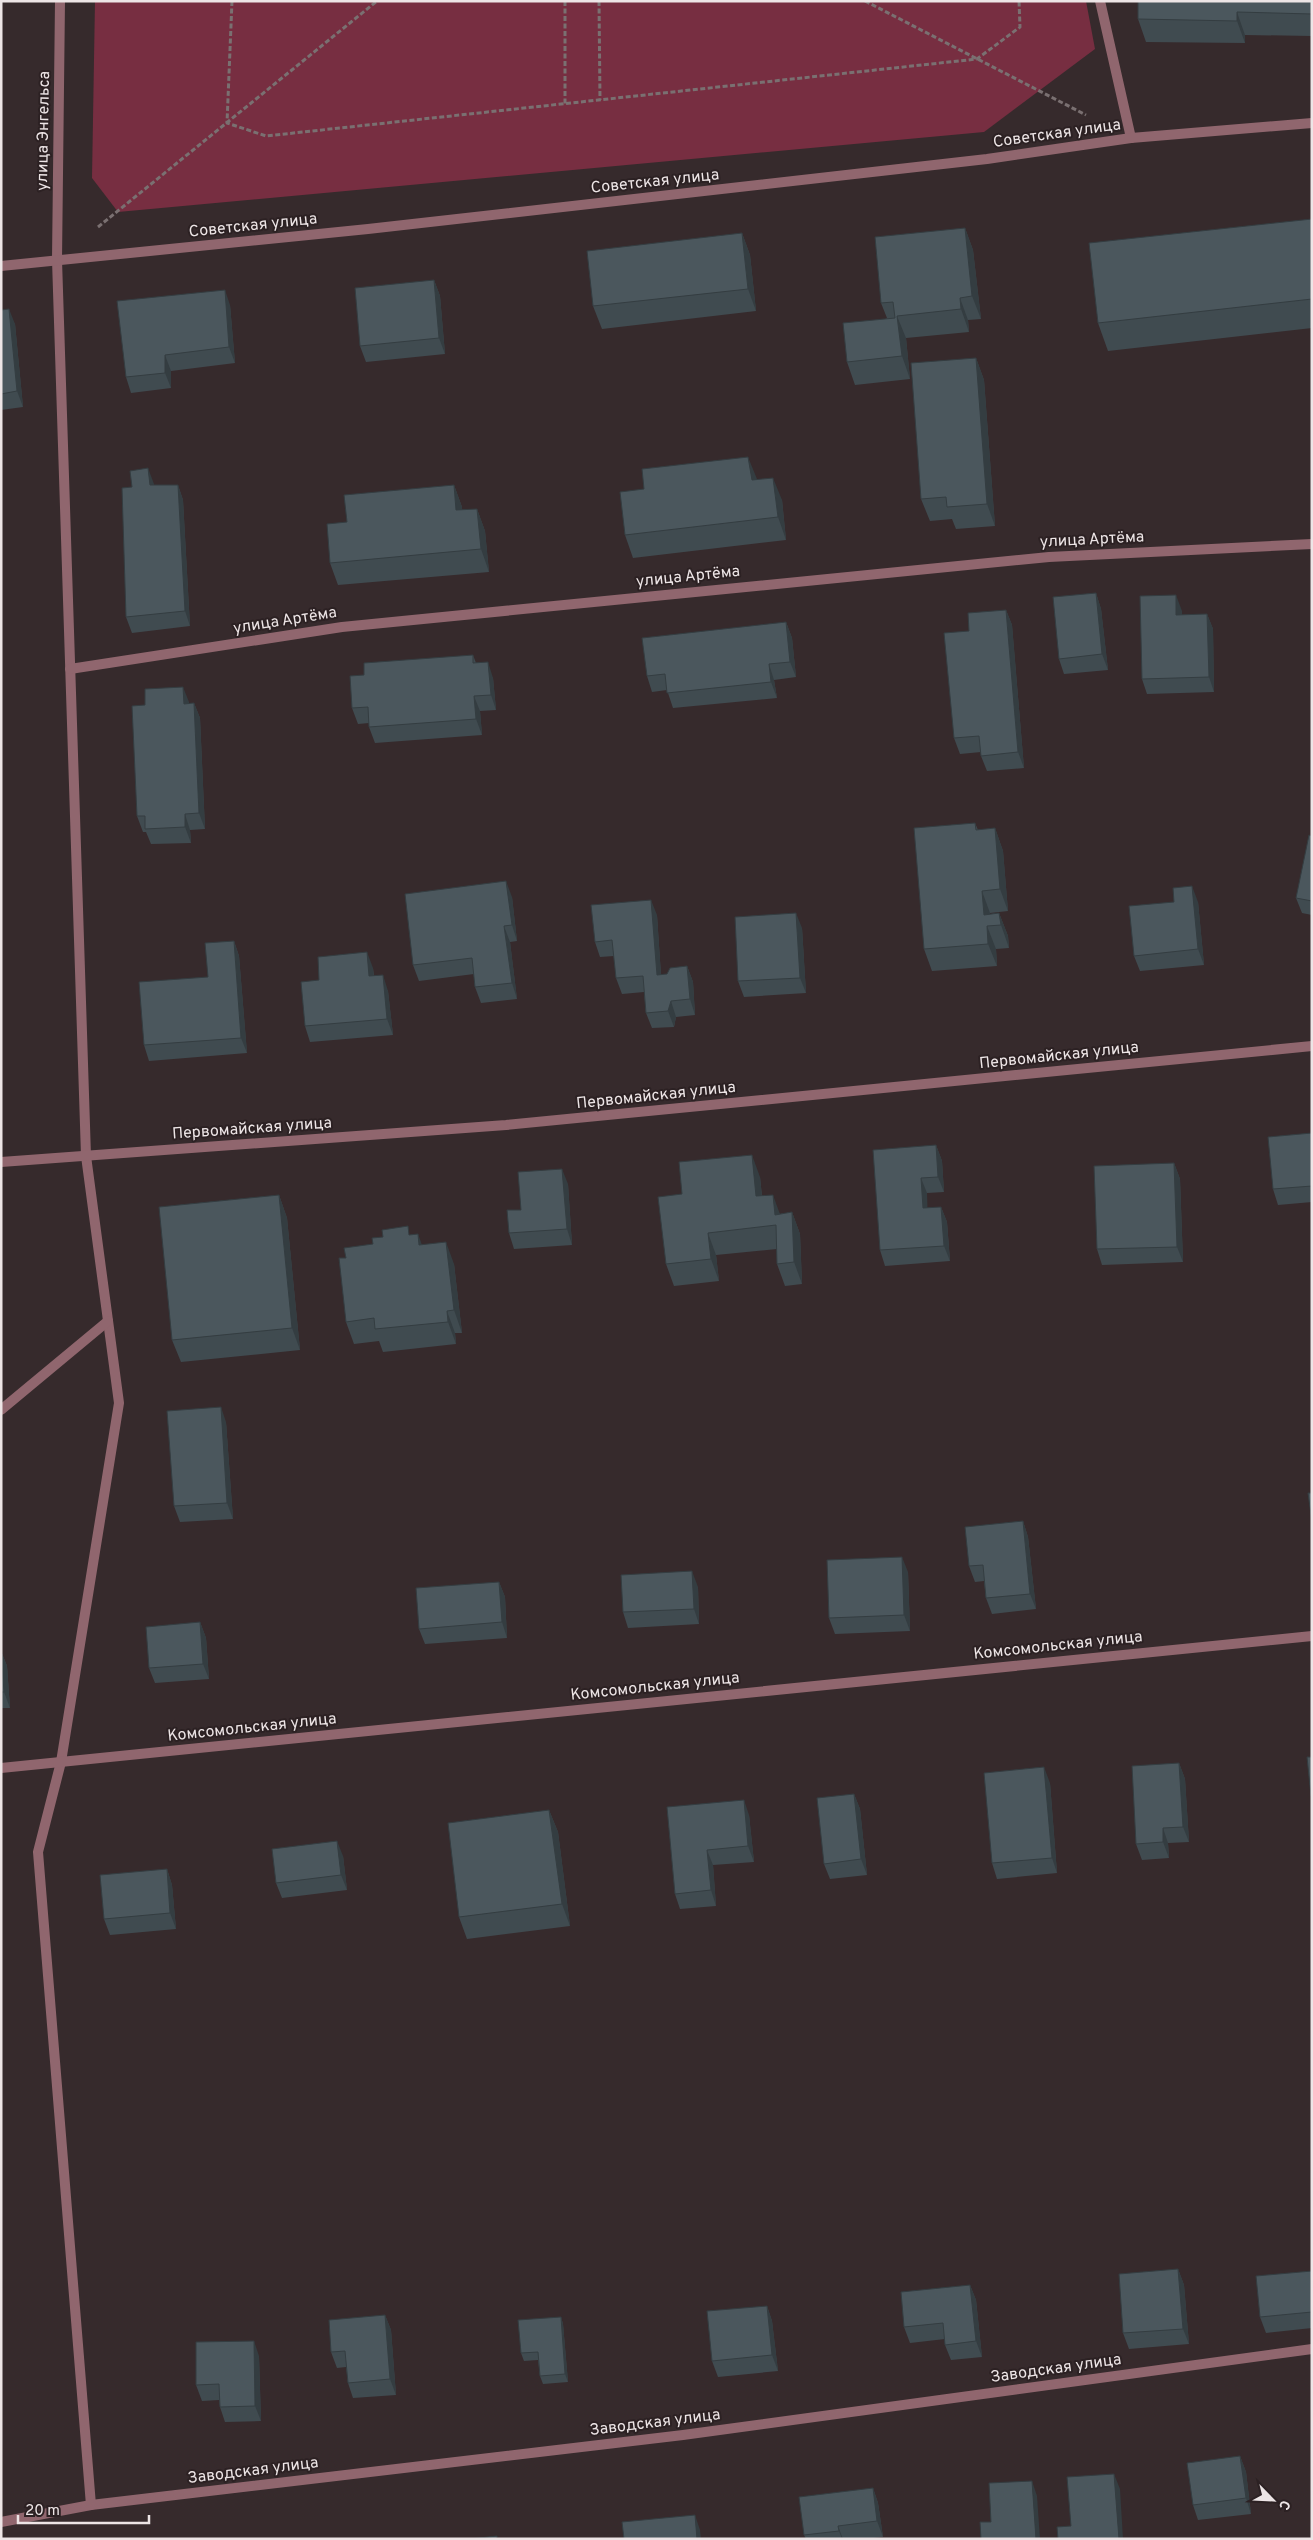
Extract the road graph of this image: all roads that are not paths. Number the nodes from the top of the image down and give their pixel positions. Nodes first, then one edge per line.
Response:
1 (60, 1) edge
2 (1100, 1) edge
3 (1312, 123) edge
4 (1131, 138) junction
5 (57, 260) junction
6 (1, 266) edge
7 (1312, 544) edge
8 (70, 669) junction
9 (1312, 1046) edge
10 (86, 1156) junction
11 (1, 1162) edge
12 (108, 1321) junction
13 (1, 1410) edge
14 (1312, 1636) edge
15 (61, 1762) junction
16 (1, 1768) edge
17 (1312, 2350) edge
18 (91, 2505) junction
19 (1, 2522) edge

1 - 5 street, улица Энгельса
2 - 4 street
3 - 4 street, Советская улица
4 - 5 street, Советская улица
5 - 6 street, Советская улица
5 - 8 street, улица Энгельса
7 - 8 street, улица Артёма
8 - 10 street, улица Энгельса
9 - 10 street, Первомайская улица
10 - 11 street, Первомайская улица
10 - 12 street, улица Энгельса
12 - 13 street
12 - 15 street, улица Энгельса
14 - 15 street, Комсомольская улица
15 - 16 street, Комсомольская улица
15 - 18 street, улица Энгельса
17 - 18 street, Заводская улица
18 - 19 street, Заводская улица

